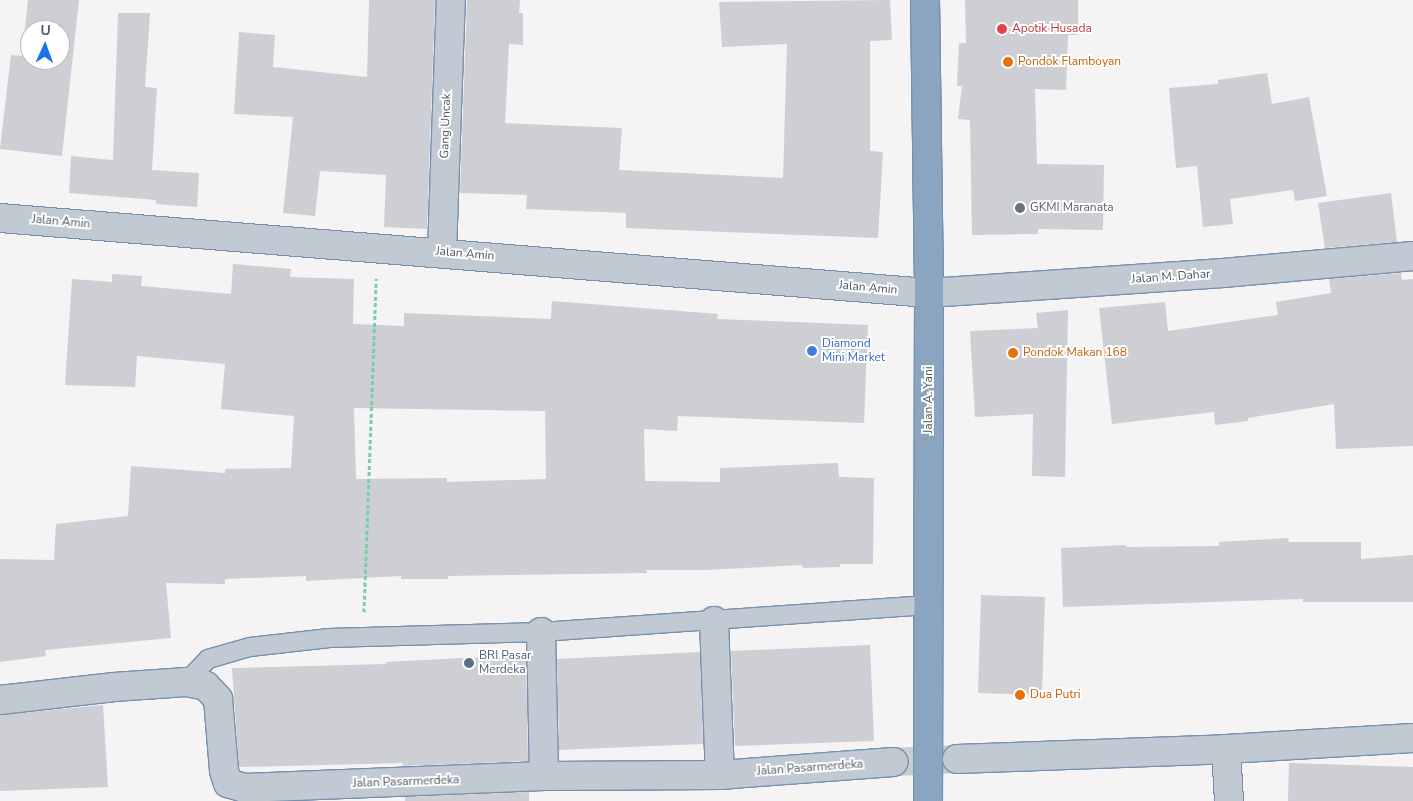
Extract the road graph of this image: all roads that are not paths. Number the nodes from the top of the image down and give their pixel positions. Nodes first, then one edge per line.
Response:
1 (451, 0) edge
2 (925, 0) edge
3 (0, 218) edge
4 (442, 252) junction
5 (1413, 256) edge
6 (929, 293) junction
7 (928, 605) junction
8 (714, 621) junction
9 (542, 632) junction
10 (186, 682) junction
11 (0, 700) edge
12 (1413, 738) edge
13 (1226, 749) junction
14 (957, 758) tunnel mouth
15 (894, 762) tunnel mouth
16 (720, 775) junction
17 (534, 785) edge
18 (928, 801) edge
19 (1228, 801) edge

1 - 4 street, Gang Uncak
2 - 6 highway, Jalan A. Yani
3 - 4 street, Jalan Amin
4 - 6 street, Jalan Amin
5 - 6 street, Jalan M. Dahar
6 - 7 highway, Jalan A. Yani
7 - 8 lane
7 - 18 highway, Jalan A. Yani
8 - 9 lane
8 - 16 street
9 - 10 lane
9 - 17 street
10 - 11 street, Jalan Pasarmerdeka
10 - 17 street, Jalan Pasarmerdeka
12 - 13 street
13 - 14 street
13 - 19 street
15 - 16 street, Jalan Pasarmerdeka
16 - 17 street, Jalan Pasarmerdeka

